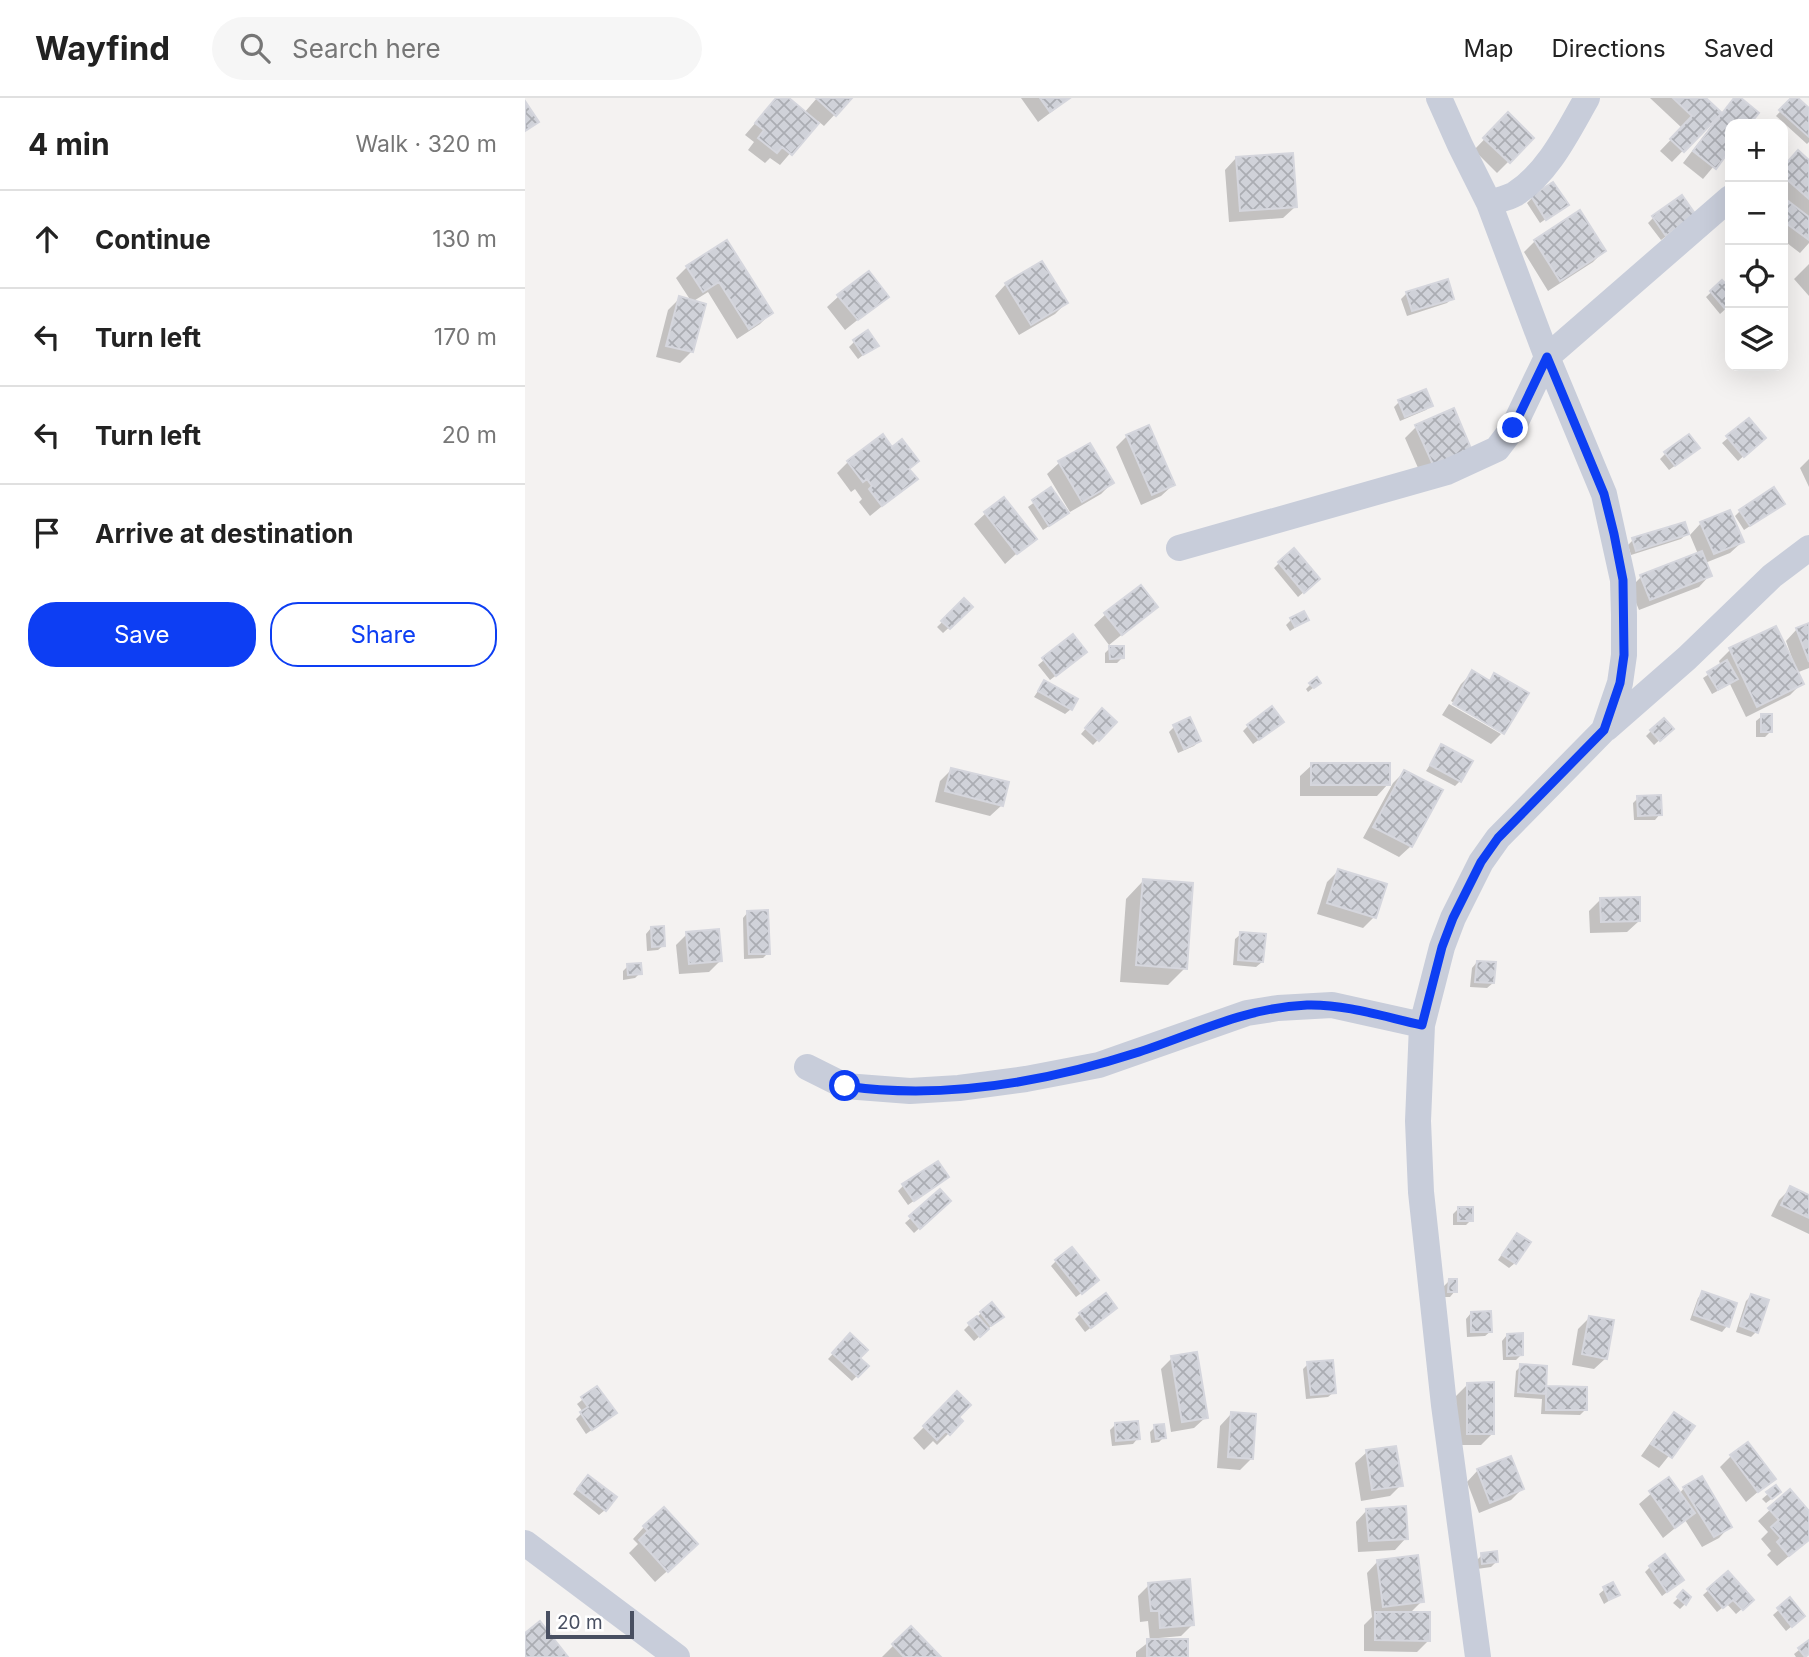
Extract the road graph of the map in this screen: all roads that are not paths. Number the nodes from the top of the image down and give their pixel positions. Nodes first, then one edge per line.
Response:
1 (1440, 98) edge
2 (1587, 98) edge
3 (1489, 202) junction
4 (1725, 202) edge
5 (1547, 357) junction
6 (1179, 548) dead end
7 (1809, 548) edge
8 (1604, 730) junction
9 (1422, 1025) junction
10 (807, 1067) dead end
11 (525, 1543) edge
12 (677, 1657) edge
13 (1478, 1657) edge

1 - 3 street
2 - 3 street
3 - 5 street
4 - 5 street
5 - 6 street
5 - 8 street
7 - 8 street
8 - 9 street
9 - 10 street
9 - 13 street
11 - 12 street

